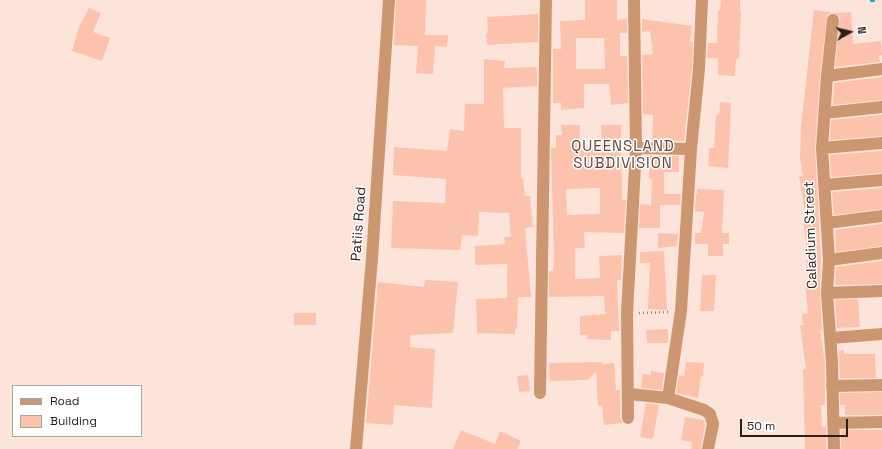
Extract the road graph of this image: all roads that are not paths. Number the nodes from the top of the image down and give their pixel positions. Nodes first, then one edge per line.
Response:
1 (389, 0) edge
2 (546, 0) edge
3 (634, 0) edge
4 (702, 0) edge
5 (833, 20) dead end
6 (882, 69) edge
7 (827, 76) junction
8 (882, 107) edge
9 (825, 113) junction
10 (882, 143) edge
11 (636, 148) junction
12 (822, 148) junction
13 (691, 149) junction
14 (882, 180) edge
15 (824, 185) junction
16 (882, 216) edge
17 (827, 223) junction
18 (882, 253) edge
19 (829, 260) junction
20 (882, 291) edge
21 (827, 293) junction
22 (882, 334) edge
23 (831, 338) junction
24 (882, 385) edge
25 (832, 386) junction
26 (540, 393) dead end
27 (628, 394) junction
28 (668, 398) junction
29 (628, 418) dead end
30 (882, 422) edge
31 (833, 423) junction
32 (356, 449) edge
33 (708, 449) edge
34 (834, 449) edge

1 - 32 street, Patiis Road
2 - 26 street
3 - 11 street
4 - 13 street
5 - 7 street, Caladium Street
6 - 7 street
7 - 9 street, Caladium Street
8 - 9 street
9 - 12 street, Caladium Street
10 - 12 street
11 - 13 street
11 - 27 street
12 - 15 street, Caladium Street
13 - 28 street
14 - 15 street
15 - 17 street, Caladium Street
16 - 17 street
17 - 19 street, Caladium Street
18 - 19 street
19 - 21 street, Caladium Street
20 - 21 street
21 - 23 street, Caladium Street
22 - 23 street
23 - 25 street, Caladium Street
24 - 25 street
25 - 31 street, Caladium Street
27 - 28 street
27 - 29 street
28 - 33 street
30 - 31 street
31 - 34 street, Caladium Street

